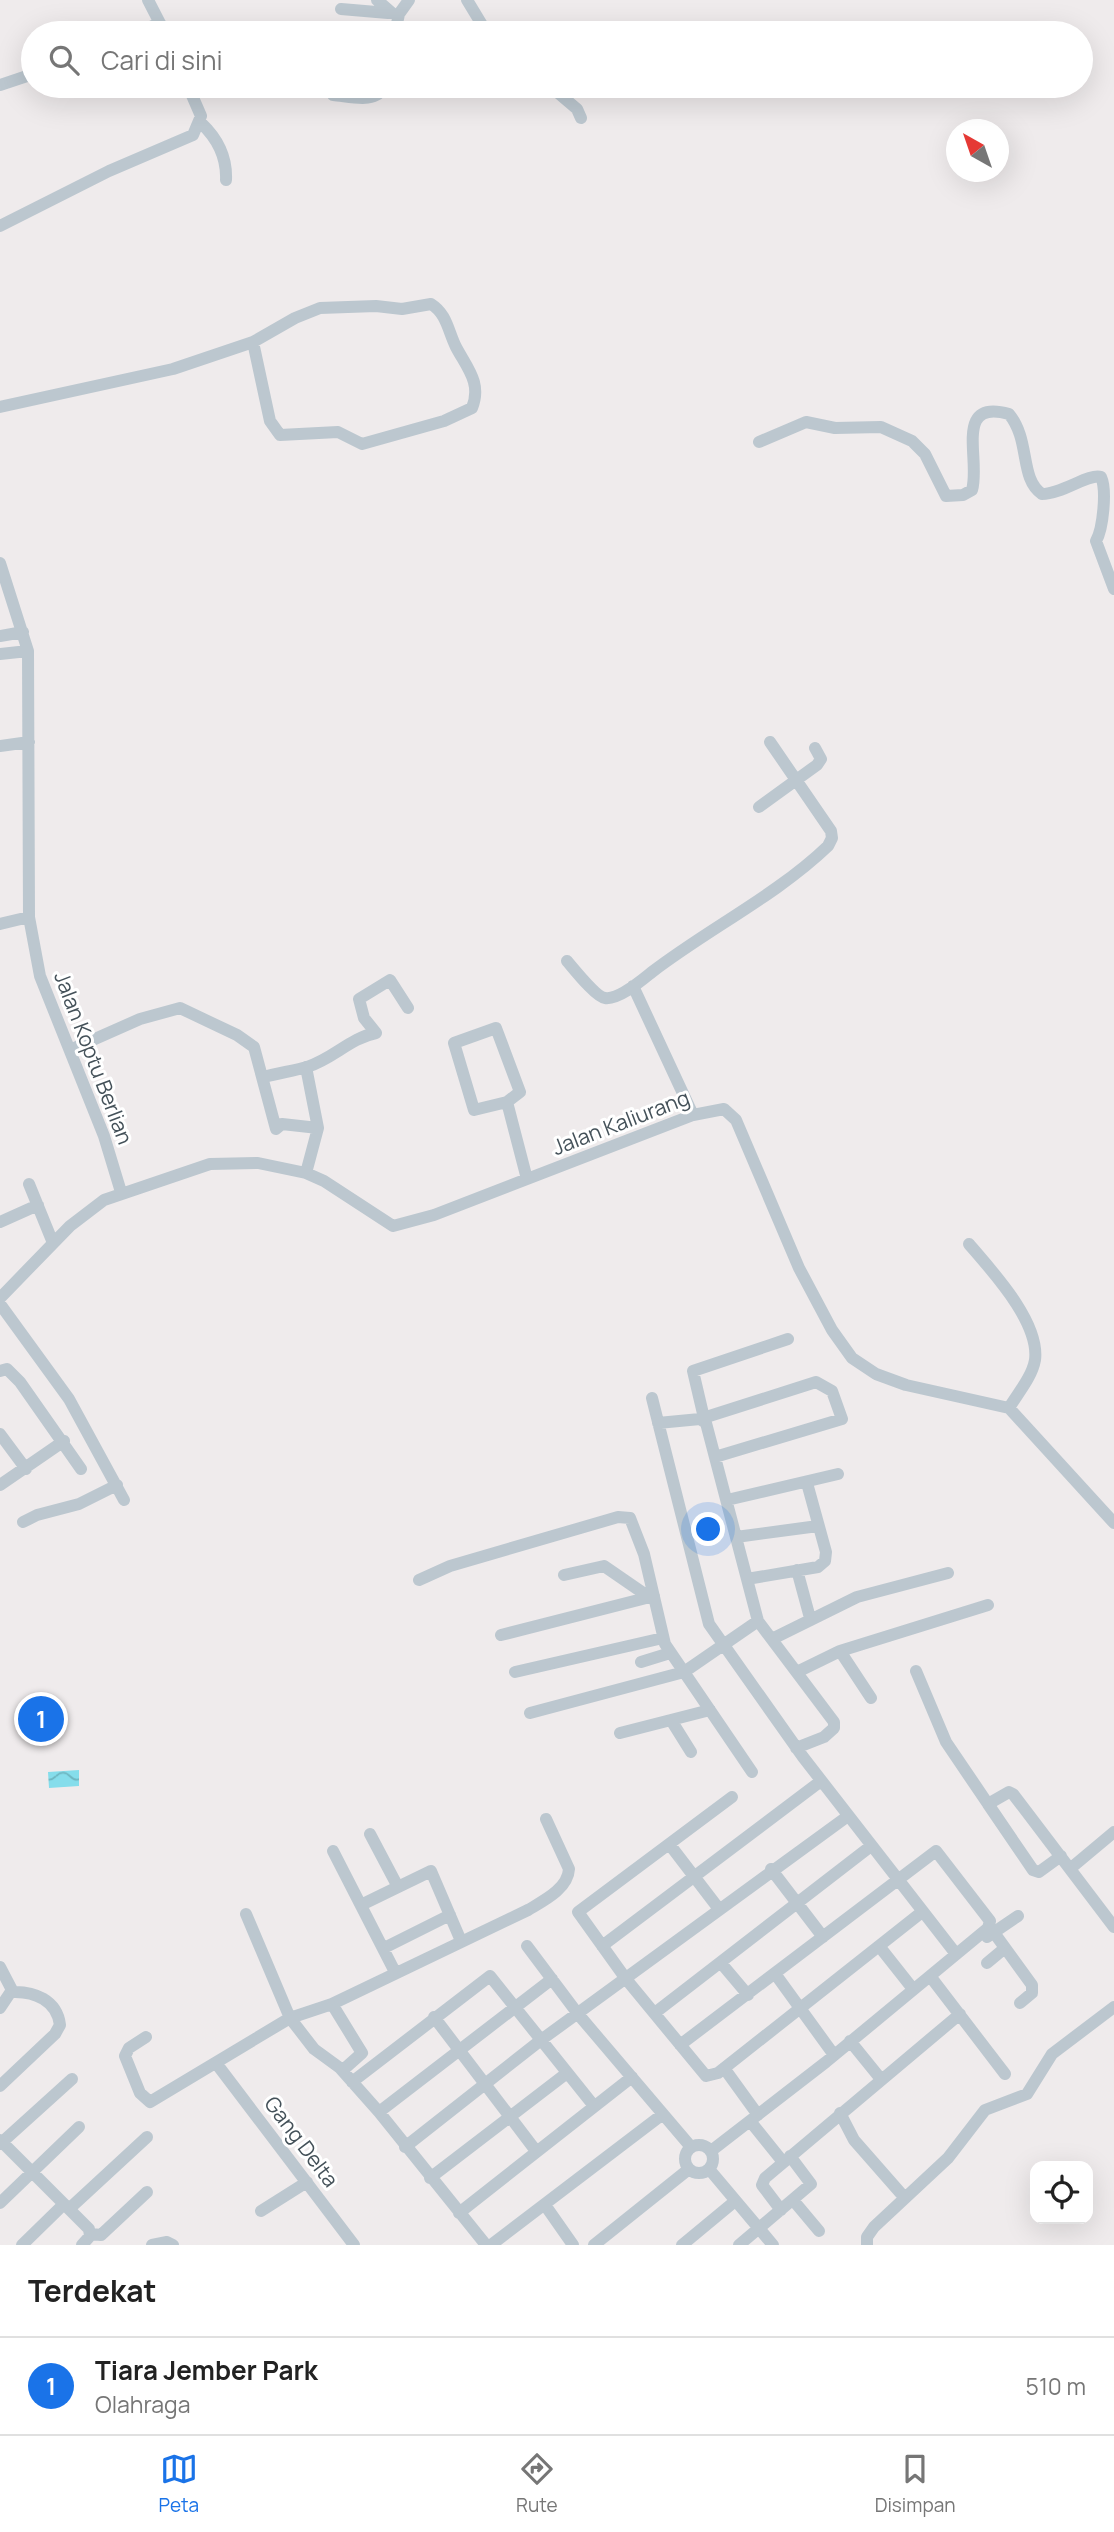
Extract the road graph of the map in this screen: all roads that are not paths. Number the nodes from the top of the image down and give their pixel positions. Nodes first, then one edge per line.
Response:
1 (148, 0) edge
2 (377, 0) edge
3 (409, 0) edge
4 (467, 0) edge
5 (341, 9) dead end
6 (394, 13) junction
7 (158, 21) edge
8 (394, 21) edge
9 (480, 21) edge
10 (21, 78) edge
11 (0, 85) edge
12 (194, 98) edge
13 (564, 98) edge
14 (581, 118) dead end
15 (201, 123) junction
16 (226, 180) dead end
17 (0, 226) edge
18 (253, 342) junction
19 (0, 407) edge
20 (759, 442) dead end
21 (0, 563) edge
22 (1114, 589) edge
23 (23, 632) junction
24 (0, 636) edge
25 (28, 651) junction
26 (0, 653) edge
27 (770, 741) dead end
28 (29, 742) junction
29 (0, 746) edge
30 (816, 748) dead end
31 (796, 781) junction
32 (759, 807) dead end
33 (29, 917) junction
34 (0, 924) edge
35 (567, 961) dead end
36 (633, 986) junction
37 (408, 1009) dead end
38 (70, 1050) junction
39 (306, 1067) junction
40 (264, 1077) junction
41 (507, 1102) junction
42 (693, 1115) junction
43 (318, 1128) junction
44 (306, 1173) junction
45 (527, 1179) junction
46 (29, 1184) dead end
47 (121, 1192) junction
48 (38, 1205) junction
49 (0, 1222) edge
50 (53, 1243) junction
51 (969, 1244) dead end
52 (0, 1298) edge
53 (0, 1304) edge
54 (788, 1339) dead end
55 (0, 1371) edge
56 (652, 1398) dead end
57 (1009, 1408) junction
58 (702, 1419) junction
59 (658, 1423) junction
60 (0, 1434) edge
61 (64, 1441) junction
62 (715, 1457) junction
63 (26, 1469) junction
64 (81, 1469) dead end
65 (838, 1474) dead end
66 (807, 1483) junction
67 (0, 1485) edge
68 (117, 1485) junction
69 (124, 1500) dead end
70 (727, 1500) junction
71 (23, 1522) dead end
72 (1114, 1523) edge
73 (818, 1526) junction
74 (736, 1537) junction
75 (797, 1570) junction
76 (948, 1573) dead end
77 (564, 1575) dead end
78 (747, 1579) junction
79 (419, 1580) dead end
80 (651, 1597) junction
81 (988, 1605) dead end
82 (810, 1618) junction
83 (758, 1621) junction
84 (501, 1635) dead end
85 (663, 1638) junction
86 (772, 1639) junction
87 (721, 1643) junction
88 (840, 1651) junction
89 (670, 1653) junction
90 (641, 1662) dead end
91 (916, 1671) dead end
92 (515, 1672) dead end
93 (684, 1672) junction
94 (797, 1672) junction
95 (871, 1698) dead end
96 (710, 1710) junction
97 (530, 1713) dead end
98 (671, 1720) junction
99 (620, 1733) dead end
100 (796, 1748) junction
101 (691, 1752) dead end
102 (752, 1772) dead end
103 (821, 1781) junction
104 (732, 1797) dead end
105 (988, 1804) junction
106 (848, 1816) junction
107 (547, 1819) dead end
108 (1114, 1832) edge
109 (370, 1834) dead end
110 (670, 1845) junction
111 (871, 1846) junction
112 (333, 1851) dead end
113 (1061, 1856) junction
114 (1071, 1868) junction
115 (771, 1870) junction
116 (694, 1877) junction
117 (897, 1879) junction
118 (398, 1887) junction
119 (361, 1905) junction
120 (797, 1905) junction
121 (719, 1909) junction
122 (922, 1912) junction
123 (246, 1914) dead end
124 (450, 1915) junction
125 (1018, 1916) dead end
126 (1114, 1927) edge
127 (989, 1933) junction
128 (822, 1937) junction
129 (461, 1941) junction
130 (527, 1946) dead end
131 (602, 1946) junction
132 (879, 1946) junction
133 (384, 1948) junction
134 (1005, 1948) junction
135 (956, 1954) junction
136 (722, 1963) junction
137 (987, 1963) dead end
138 (0, 1967) edge
139 (395, 1972) junction
140 (776, 1975) junction
141 (930, 1976) junction
142 (552, 1979) junction
143 (626, 1979) junction
144 (913, 1989) junction
145 (12, 1992) junction
146 (748, 1995) junction
147 (1020, 2003) dead end
148 (332, 2004) junction
149 (516, 2007) junction
150 (1114, 2007) edge
151 (0, 2008) edge
152 (800, 2008) junction
153 (656, 2012) junction
154 (578, 2014) junction
155 (960, 2014) junction
156 (434, 2017) junction
157 (290, 2018) junction
158 (146, 2037) dead end
159 (541, 2040) junction
160 (850, 2041) junction
161 (680, 2045) junction
162 (460, 2051) junction
163 (834, 2055) junction
164 (216, 2063) junction
165 (724, 2068) junction
166 (343, 2070) junction
167 (567, 2073) junction
168 (1005, 2074) dead end
169 (632, 2077) junction
170 (880, 2078) junction
171 (72, 2079) dead end
172 (352, 2082) junction
173 (484, 2083) junction
174 (0, 2086) edge
175 (594, 2106) junction
176 (379, 2112) junction
177 (840, 2113) junction
178 (663, 2114) junction
179 (511, 2116) junction
180 (754, 2118) junction
181 (79, 2127) dead end
182 (147, 2137) dead end
183 (1, 2142) edge
184 (405, 2147) junction
185 (691, 2147) junction
186 (536, 2151) junction
187 (711, 2151) junction
188 (786, 2159) junction
189 (689, 2169) junction
190 (709, 2169) junction
191 (33, 2173) junction
192 (430, 2178) junction
193 (307, 2182) junction
194 (147, 2192) dead end
195 (904, 2197) junction
196 (793, 2200) junction
197 (734, 2202) junction
198 (0, 2203) edge
199 (545, 2205) junction
200 (66, 2206) junction
201 (781, 2210) junction
202 (261, 2211) dead end
203 (459, 2213) junction
204 (759, 2229) junction
205 (819, 2231) dead end
206 (91, 2234) junction
207 (22, 2245) edge
208 (82, 2245) edge
209 (152, 2245) edge
210 (173, 2245) edge
211 (354, 2245) edge
212 (486, 2245) edge
213 (491, 2245) edge
214 (573, 2245) edge
215 (594, 2245) edge
216 (682, 2245) edge
217 (739, 2245) edge
218 (773, 2245) edge
219 (867, 2245) edge

1 - 7 street
2 - 6 street
3 - 6 street
4 - 9 street
5 - 6 street
6 - 8 street
10 - 11 street
12 - 15 street
13 - 14 street
15 - 16 street
15 - 17 street
18 - 18 street
18 - 19 street
20 - 22 street
21 - 23 street, Jalan Koptu Berlian
23 - 24 street
23 - 25 street, Jalan Koptu Berlian
25 - 26 street
25 - 28 street, Jalan Koptu Berlian
27 - 31 street
28 - 29 street
28 - 33 street, Jalan Koptu Berlian
30 - 31 street
31 - 32 street
31 - 36 street
33 - 34 street
33 - 38 street, Jalan Koptu Berlian
35 - 36 street
36 - 42 street
37 - 39 street
38 - 40 street
38 - 47 street, Jalan Koptu Berlian
39 - 40 street
39 - 43 street
40 - 43 street
41 - 41 street
41 - 45 street
42 - 45 street, Jalan Kaliurang
42 - 57 street, Jalan Kaliurang
43 - 44 street
44 - 45 street, Jalan Kaliurang
44 - 47 street, Jalan Kaliurang
46 - 48 street
47 - 50 street, Jalan Kaliurang
48 - 49 street
48 - 50 street
50 - 52 street, Jalan Kaliurang
51 - 57 street
53 - 68 street
54 - 58 street
55 - 61 street
56 - 59 street
57 - 72 street
58 - 59 street
58 - 62 street
58 - 62 street
59 - 87 street
60 - 63 street
61 - 63 street
61 - 64 street
62 - 70 street
63 - 67 street
65 - 66 street
66 - 70 street
66 - 73 street
68 - 69 street
68 - 71 street
70 - 74 street
73 - 74 street
73 - 75 street
74 - 78 street
75 - 78 street
75 - 82 street
76 - 82 street
77 - 80 street
78 - 83 street
79 - 80 street
80 - 84 street
80 - 85 street
81 - 88 street
82 - 86 street
83 - 86 street
83 - 87 street
85 - 89 street
85 - 92 street
86 - 94 street
87 - 93 street
87 - 100 street
88 - 94 street
88 - 95 street
89 - 90 street
89 - 93 street
91 - 105 street
93 - 96 street
93 - 97 street
94 - 100 street
96 - 98 street
96 - 102 street
98 - 99 street
98 - 101 street
100 - 103 street
103 - 106 street
103 - 116 street
104 - 110 street
105 - 113 street
105 - 113 street
106 - 111 street
106 - 115 street
107 - 129 street
108 - 114 street
109 - 118 street
110 - 116 street
110 - 131 street
111 - 117 street
111 - 120 street
112 - 119 street
113 - 114 street
114 - 126 street
115 - 120 street
115 - 121 street
116 - 121 street
116 - 131 street
117 - 122 street
117 - 127 street
117 - 128 street
118 - 119 street
118 - 124 street
119 - 133 street
120 - 128 street
120 - 136 street
121 - 143 street
122 - 132 street
122 - 135 street
123 - 157 street
124 - 129 street
124 - 133 street
125 - 127 street
127 - 134 street
127 - 135 street
128 - 140 street
129 - 139 street
130 - 142 street
131 - 143 street
132 - 144 street
132 - 152 street
133 - 139 street
134 - 137 street
134 - 147 street
135 - 141 street
136 - 146 street
136 - 153 street
138 - 145 street
139 - 148 street
140 - 146 street
140 - 152 street
141 - 144 street
141 - 155 street
142 - 149 street
142 - 154 street
143 - 153 street
143 - 154 street
144 - 160 street
145 - 151 street
145 - 174 street
146 - 161 street
148 - 157 street
148 - 166 street
149 - 156 street
149 - 159 street
149 - 162 street
150 - 195 street
152 - 163 street
152 - 165 street
153 - 161 street
154 - 159 street
154 - 169 street
155 - 168 street
155 - 170 street
156 - 162 street
156 - 172 street
157 - 164 street
157 - 166 street
158 - 164 street
159 - 167 street
159 - 173 street
160 - 163 street
160 - 170 street
161 - 165 street
162 - 173 street
162 - 176 street
163 - 180 street
164 - 193 street, Gang Delta
165 - 180 street
166 - 172 street
167 - 175 street
167 - 179 street
169 - 175 street
169 - 178 street
170 - 177 street
171 - 183 street
172 - 176 street
173 - 179 street
173 - 184 street
175 - 186 street
176 - 184 street
177 - 188 street
177 - 195 street
178 - 185 street
178 - 199 street
179 - 186 street
179 - 192 street
180 - 187 street
180 - 188 street
181 - 191 street
182 - 200 street
183 - 191 street
184 - 192 street
185 - 187 street
185 - 189 street
186 - 203 street
187 - 190 street
188 - 196 street
188 - 201 street
189 - 190 street
189 - 215 street
190 - 197 street
191 - 198 street
191 - 200 street
192 - 203 street
193 - 202 street
193 - 211 street, Gang Delta
194 - 206 street
195 - 219 street
196 - 201 street
196 - 205 street
197 - 204 street
197 - 216 street
199 - 213 street
199 - 214 street
200 - 206 street
200 - 207 street
201 - 204 street
203 - 212 street
204 - 217 street
204 - 218 street
206 - 208 street
209 - 210 street

